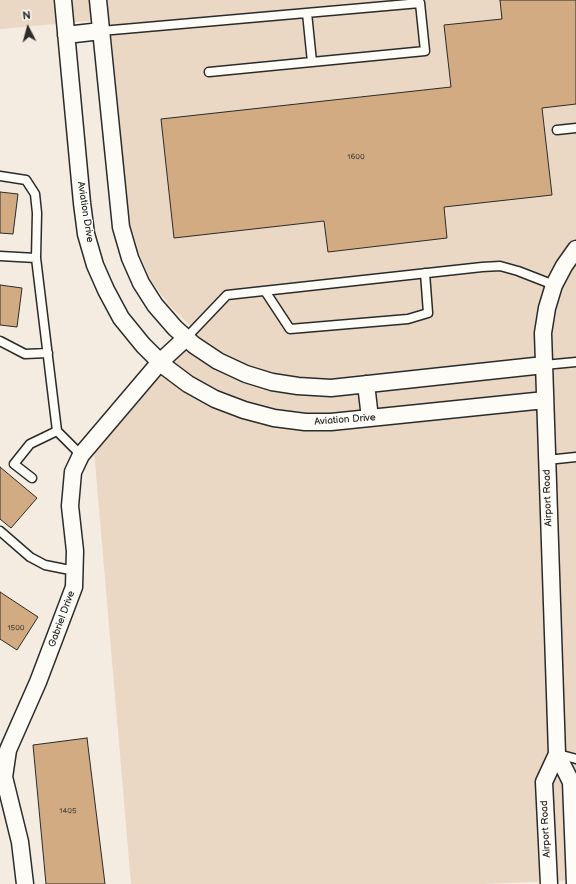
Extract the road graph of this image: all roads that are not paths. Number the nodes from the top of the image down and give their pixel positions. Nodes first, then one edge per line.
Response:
1 (63, 0) edge
2 (98, 0) edge
3 (422, 2) edge
4 (306, 13) junction
5 (101, 31) junction
6 (66, 35) junction
7 (312, 62) junction
8 (209, 72) dead end
9 (576, 128) edge
10 (557, 130) dead end
11 (0, 176) edge
12 (576, 249) edge
13 (0, 256) edge
14 (36, 258) junction
15 (425, 272) junction
16 (554, 285) junction
17 (265, 291) junction
18 (186, 338) junction
19 (0, 341) edge
20 (48, 353) junction
21 (160, 362) junction
22 (576, 362) edge
23 (544, 365) junction
24 (366, 384) junction
25 (545, 400) junction
26 (370, 418) junction
27 (57, 431) junction
28 (81, 455) junction
29 (576, 457) edge
30 (547, 460) junction
31 (32, 478) dead end
32 (0, 531) edge
33 (75, 570) junction
34 (557, 754) junction
35 (576, 759) edge
36 (5, 802) edge
37 (25, 884) edge
38 (549, 884) edge
39 (575, 884) edge

1 - 6 street, Aviation Drive
2 - 5 street
3 - 4 lane
3 - 7 lane
4 - 5 lane
4 - 7 lane
5 - 6 street
5 - 18 street
6 - 21 street, Aviation Drive
7 - 8 lane
9 - 10 lane
11 - 14 lane
12 - 16 street, Airport Road
13 - 14 lane
14 - 20 lane
15 - 16 lane
15 - 17 lane
15 - 17 lane
16 - 23 street, Airport Road
17 - 18 lane
18 - 21 street, Gabriel Drive
18 - 24 street
19 - 20 lane
20 - 27 lane
21 - 26 street, Aviation Drive
21 - 28 street, Gabriel Drive
22 - 23 lane
23 - 24 street
23 - 25 street, Airport Road
24 - 26 street
25 - 26 street, Aviation Drive
25 - 30 street, Airport Road
27 - 28 lane
27 - 31 lane
28 - 33 street, Gabriel Drive
29 - 30 lane
30 - 34 street, Airport Road
32 - 33 lane
33 - 36 street, Gabriel Drive
34 - 35 lane
34 - 38 street, Airport Road
34 - 39 street, Airport Road
36 - 37 street, Gabriel Drive

